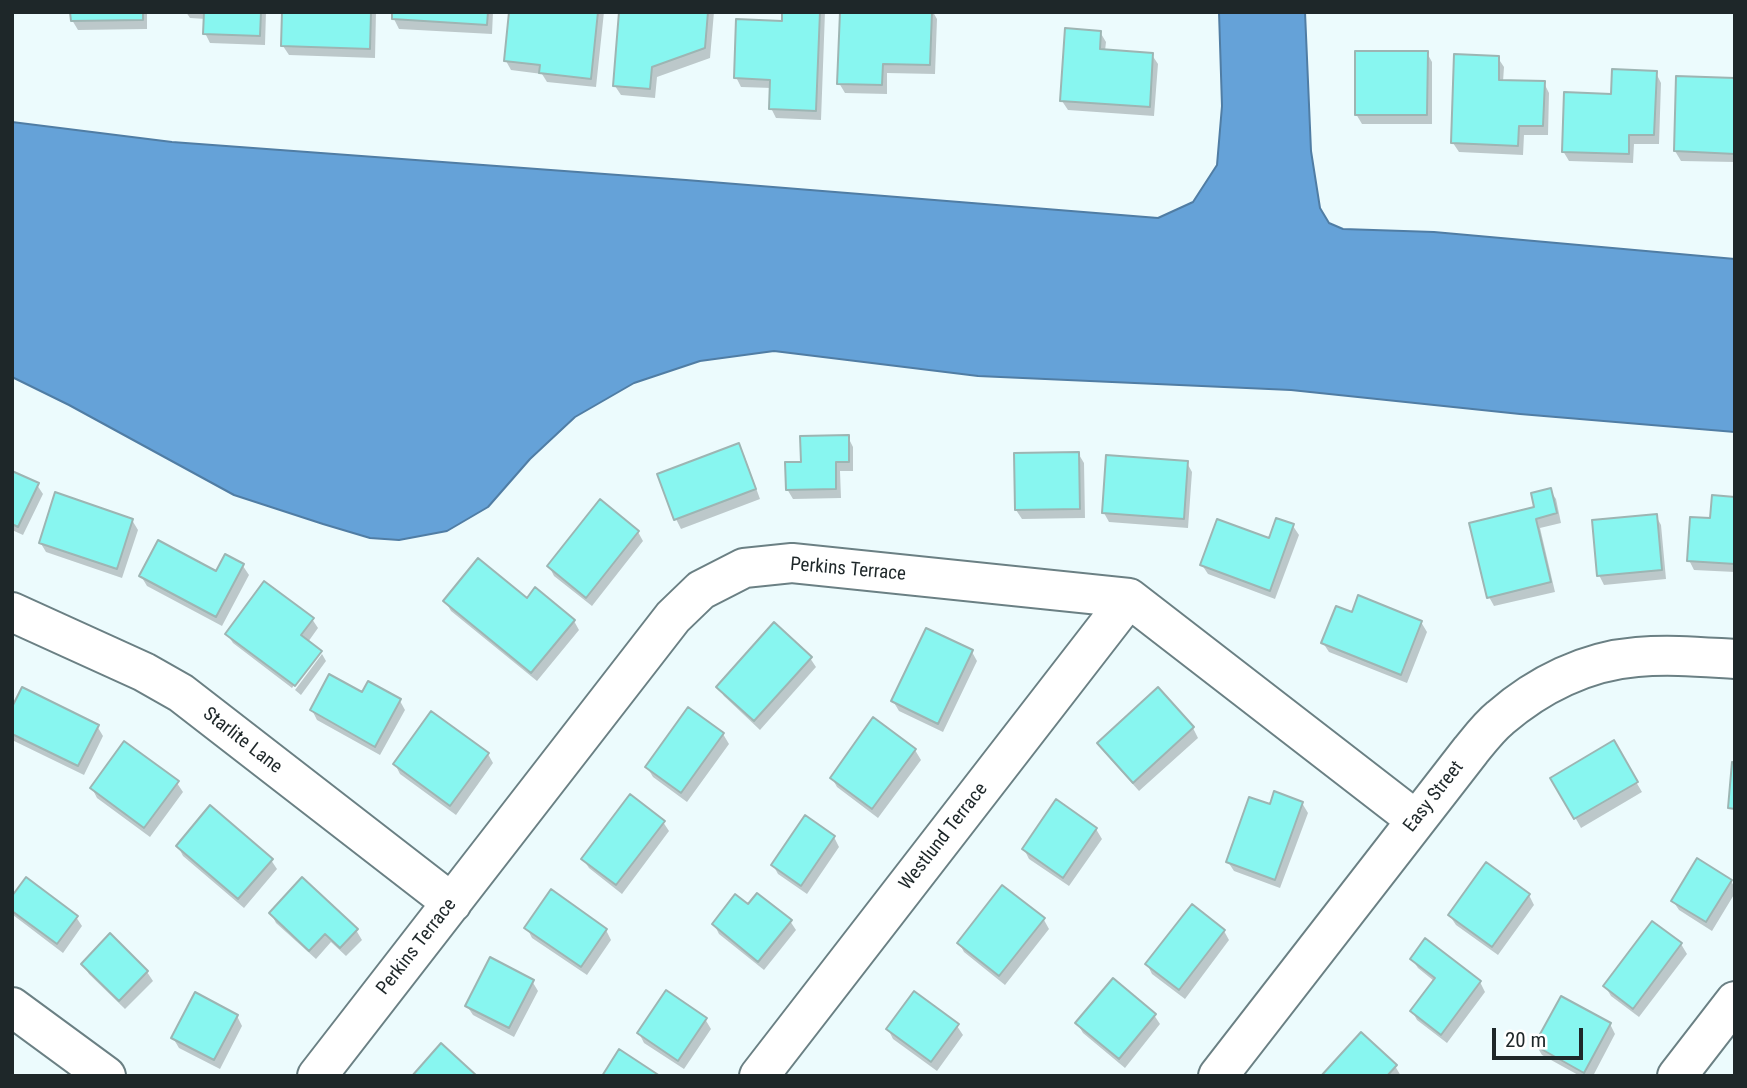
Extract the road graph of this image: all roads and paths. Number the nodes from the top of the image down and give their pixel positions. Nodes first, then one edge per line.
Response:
1 (1129, 598) junction
2 (12, 612) edge
3 (1735, 659) edge
4 (1416, 820) junction
5 (452, 903) junction
6 (12, 1007) edge
7 (1728, 1022) edge
8 (106, 1076) edge
9 (317, 1076) edge
10 (758, 1076) edge
11 (1218, 1076) edge
12 (1677, 1076) edge

1 - 4 street
1 - 5 street, Perkins Terrace
1 - 10 street, Westlund Terrace
2 - 5 street, Starlite Lane
3 - 4 street, Easy Street
4 - 11 street, Easy Street
5 - 9 street, Perkins Terrace
6 - 8 street
7 - 12 street

